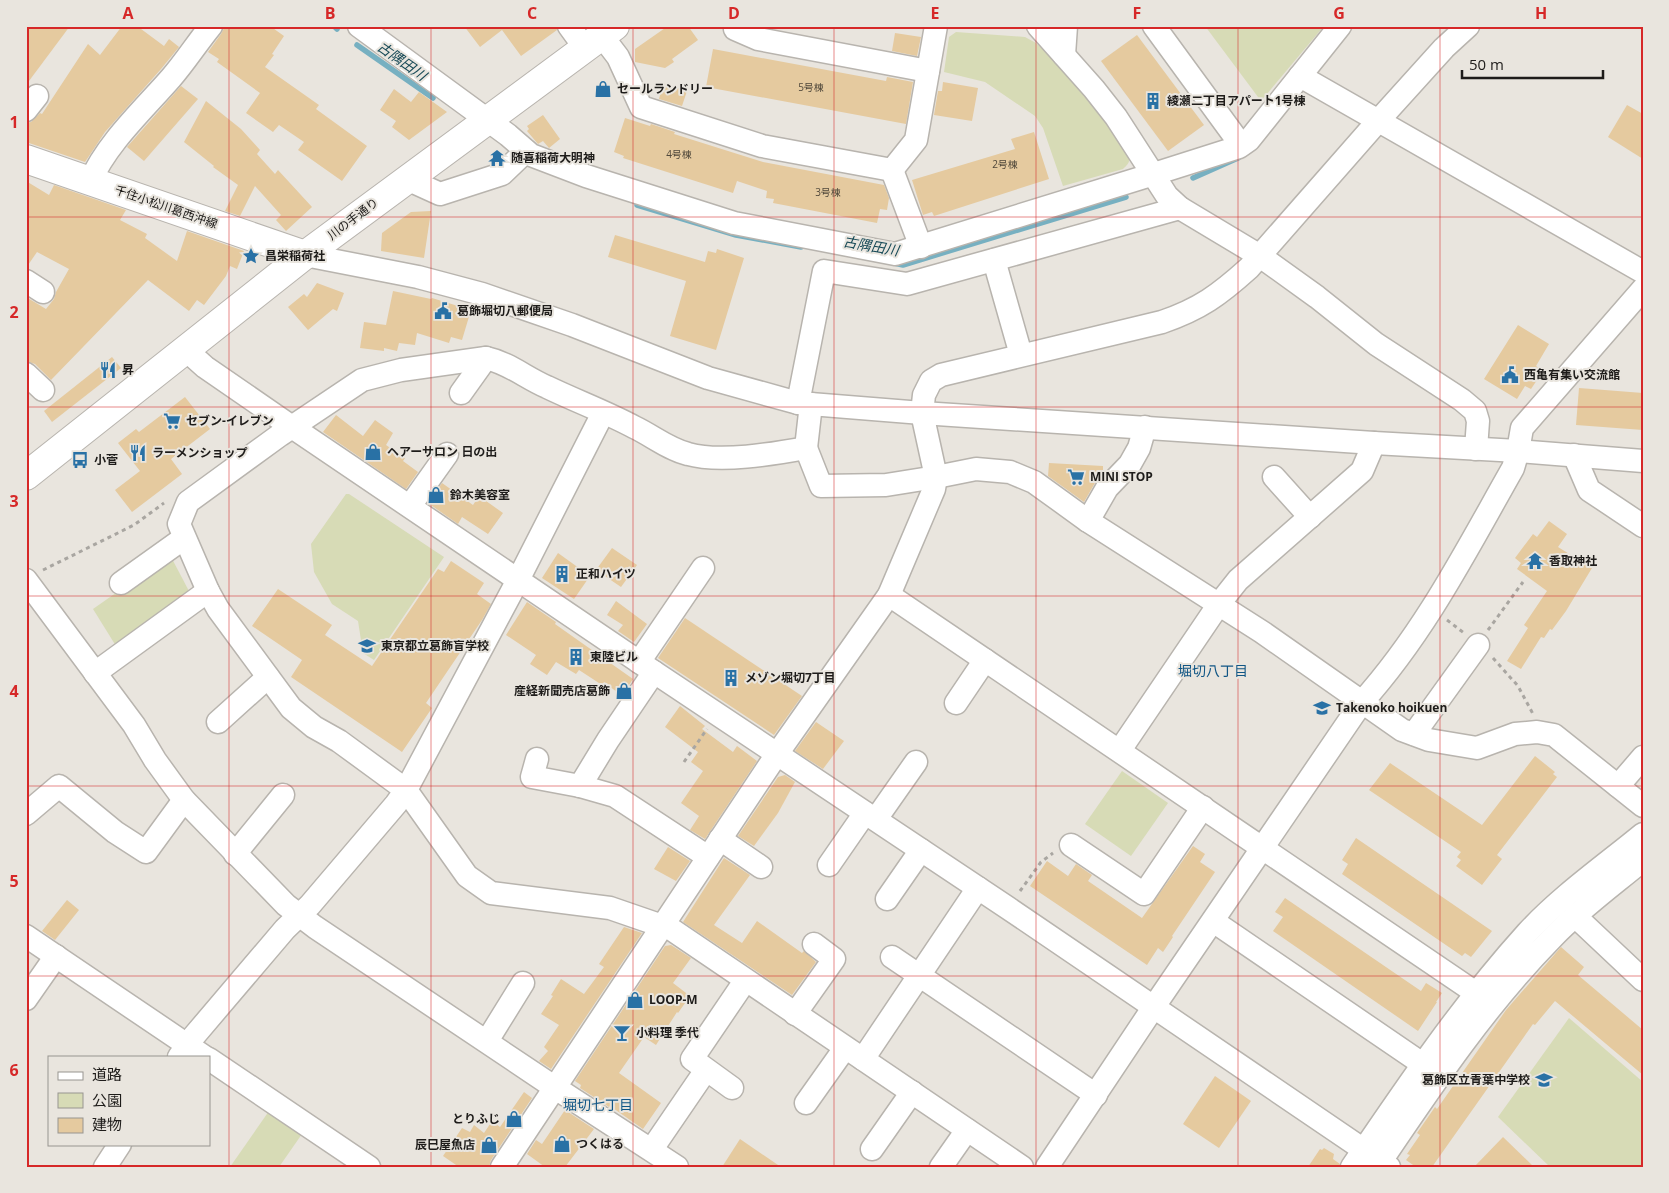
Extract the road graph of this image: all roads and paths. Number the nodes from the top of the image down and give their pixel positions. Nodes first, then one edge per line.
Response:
1 (211, 26) edge
2 (359, 26) edge
3 (569, 26) edge
4 (936, 26) edge
5 (1038, 26) edge
6 (1066, 26) edge
7 (1154, 26) edge
8 (1340, 26) edge
9 (1468, 26) edge
10 (736, 27) edge
11 (601, 37) edge
12 (1064, 55) junction
13 (928, 71) junction
14 (1300, 76) junction
15 (487, 119) junction
16 (1378, 121) junction
17 (1241, 145) junction
18 (526, 151) junction
19 (26, 159) edge
20 (892, 170) junction
21 (1154, 174) junction
22 (407, 179) junction
23 (90, 182) junction
24 (1180, 208) junction
25 (921, 247) junction
26 (305, 255) junction
27 (1260, 256) junction
28 (994, 260) junction
29 (1643, 272) edge
30 (1643, 289) edge
31 (185, 349) junction
32 (1021, 356) junction
33 (486, 358) junction
34 (26, 374) edge
35 (42, 390) dead end
36 (461, 393) dead end
37 (804, 404) junction
38 (922, 412) junction
39 (603, 413) junction
40 (292, 427) junction
41 (1145, 427) junction
42 (1374, 443) junction
43 (806, 448) junction
44 (1476, 449) junction
45 (1518, 451) junction
46 (447, 454) dead end
47 (1574, 455) junction
48 (1643, 461) edge
49 (26, 476) edge
50 (936, 478) junction
51 (1274, 478) dead end
52 (164, 503) dead end
53 (410, 506) junction
54 (1310, 517) junction
55 (1088, 521) junction
56 (1643, 526) edge
57 (184, 538) junction
58 (703, 568) dead end
59 (31, 577) edge
60 (518, 580) junction
61 (1523, 582) dead end
62 (121, 583) dead end
63 (208, 591) junction
64 (889, 595) junction
65 (1218, 604) junction
66 (1433, 609) junction
67 (1478, 645) junction
68 (985, 660) junction
69 (646, 667) junction
70 (95, 673) junction
71 (268, 677) junction
72 (1362, 702) junction
73 (956, 703) dead end
74 (717, 714) junction
75 (218, 722) dead end
76 (1541, 732) junction
77 (1414, 734) junction
78 (1120, 750) junction
79 (777, 754) junction
80 (1643, 757) edge
81 (537, 760) dead end
82 (684, 762) dead end
83 (916, 762) dead end
84 (580, 786) junction
85 (1618, 786) junction
86 (406, 790) junction
87 (283, 795) dead end
88 (184, 800) junction
89 (1203, 806) junction
90 (1643, 806) edge
91 (26, 814) edge
92 (871, 816) junction
93 (1643, 834) edge
94 (1072, 845) joint
95 (714, 848) junction
96 (1263, 848) junction
97 (921, 850) junction
98 (235, 854) junction
99 (1643, 860) edge
100 (829, 865) dead end
101 (761, 867) dead end
102 (978, 888) junction
103 (887, 899) dead end
104 (1008, 908) junction
105 (299, 916) junction
106 (1575, 916) junction
107 (1213, 921) junction
108 (662, 925) junction
109 (26, 936) edge
110 (814, 944) dead end
111 (56, 956) junction
112 (892, 957) dead end
113 (921, 976) junction
114 (1643, 980) edge
115 (745, 981) junction
116 (523, 983) dead end
117 (1476, 993) junction
118 (26, 999) edge
119 (1153, 1008) junction
120 (795, 1014) junction
121 (487, 1041) junction
122 (191, 1053) edge
123 (854, 1054) junction
124 (210, 1060) edge
125 (1424, 1065) junction
126 (706, 1070) junction
127 (554, 1088) junction
128 (732, 1088) dead end
129 (912, 1092) junction
130 (1096, 1095) junction
131 (806, 1103) dead end
132 (967, 1130) junction
133 (119, 1146) edge
134 (872, 1149) dead end
135 (652, 1150) junction
136 (1373, 1162) edge
137 (105, 1167) edge
138 (369, 1167) edge
139 (502, 1167) edge
140 (677, 1167) edge
141 (941, 1167) edge
142 (1022, 1167) edge
143 (1047, 1167) edge

1 - 23 street
2 - 15 street
3 - 11 street
4 - 13 street
5 - 12 street
6 - 12 street
7 - 17 street
8 - 14 street
9 - 16 street
10 - 13 street
11 - 15 main road, 川の手通り
11 - 20 street
12 - 21 street
13 - 20 street
14 - 16 street
14 - 17 street
15 - 18 street
15 - 22 main road, 川の手通り
16 - 27 street
16 - 29 street
17 - 21 street
18 - 22 street
18 - 25 street
19 - 23 main road, 千住小松川葛西沖線
20 - 25 street
21 - 24 street
21 - 25 street
22 - 26 main road, 川の手通り
23 - 26 main road, 千住小松川葛西沖線
24 - 27 street
24 - 28 street
26 - 31 main road, 川の手通り
26 - 37 street
27 - 32 street
27 - 44 street
28 - 32 street
28 - 37 street
30 - 45 street
31 - 40 street
31 - 49 main road, 川の手通り
32 - 38 street
33 - 36 street
33 - 39 street
33 - 40 street
34 - 35 street
37 - 38 street
37 - 43 street
38 - 41 street
38 - 50 street
39 - 43 street
39 - 60 street
40 - 53 street
40 - 57 street
41 - 42 street
41 - 55 street
42 - 44 street
42 - 54 street
43 - 50 street
44 - 45 street
45 - 47 street
45 - 66 street
46 - 53 street
47 - 48 street
47 - 56 street
50 - 55 street
50 - 64 street
51 - 54 street
52 - 59 path
53 - 60 street
54 - 65 street
55 - 65 street
57 - 62 street
57 - 63 street
58 - 69 street
59 - 70 street
60 - 69 street
60 - 86 street
61 - 67 path
63 - 70 street
63 - 71 street
64 - 68 street
64 - 79 street
65 - 72 street
65 - 78 street
66 - 67 path
66 - 72 street
67 - 76 path
67 - 77 street
68 - 73 street
68 - 78 street
69 - 74 street
69 - 84 street
70 - 88 street
71 - 75 street
71 - 86 street
72 - 77 street
72 - 96 street
74 - 79 street
74 - 82 path
76 - 77 street
76 - 85 street
78 - 89 street
79 - 92 street
79 - 95 street
80 - 85 street
81 - 84 street
83 - 92 street
84 - 95 street
85 - 90 street
86 - 105 street
86 - 108 street
87 - 98 street
88 - 91 street
88 - 98 street
89 - 94 street
89 - 96 street
92 - 97 street
92 - 100 street
93 - 117 street
94 - 104 path
95 - 101 street
95 - 108 street
96 - 107 street
96 - 117 street
97 - 102 street
97 - 103 street
98 - 105 street
99 - 106 street
102 - 104 street
102 - 113 street
104 - 119 street
105 - 121 street
105 - 122 street
106 - 114 street
106 - 136 street
107 - 119 street
107 - 125 street
108 - 115 street
108 - 127 street
109 - 111 street
110 - 120 street
111 - 118 street
111 - 122 street
112 - 113 street
113 - 123 street
113 - 130 street
115 - 120 street
115 - 126 street
116 - 121 street
117 - 125 street
119 - 130 street
119 - 136 street
120 - 123 street
121 - 127 street
123 - 129 street
123 - 131 street
124 - 138 street
125 - 136 street
126 - 128 street
126 - 135 street
127 - 135 street
127 - 139 street
129 - 132 street
129 - 134 street
130 - 143 street
132 - 141 street
132 - 142 street
133 - 137 street
135 - 140 street

